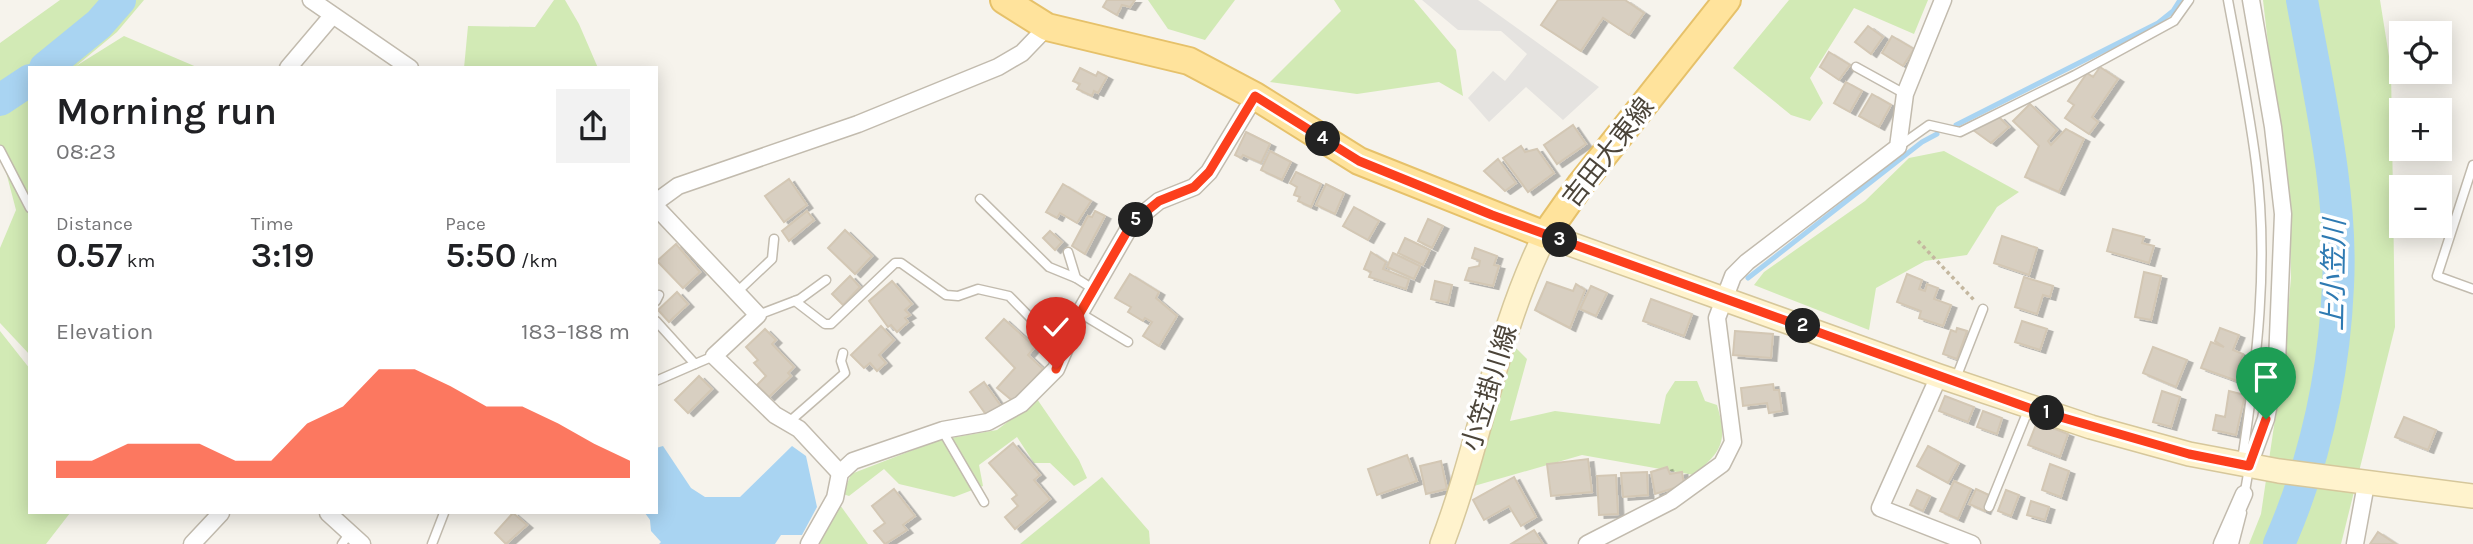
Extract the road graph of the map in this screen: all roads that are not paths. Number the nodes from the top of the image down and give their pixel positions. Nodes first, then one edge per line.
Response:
1 (311, 0) edge
2 (1004, 0) edge
3 (1727, 0) edge
4 (1943, 0) edge
5 (2189, 0) edge
6 (2228, 0) edge
7 (2251, 0) edge
8 (332, 16) junction
9 (1047, 27) junction
10 (290, 66) edge
11 (407, 66) edge
12 (1856, 67) dead end
13 (1905, 94) junction
14 (1255, 96) junction
15 (1898, 147) junction
16 (0, 150) edge
17 (2473, 165) edge
18 (980, 199) dead end
19 (658, 202) edge
20 (28, 204) edge
21 (658, 206) edge
22 (1545, 234) junction
23 (774, 239) dead end
24 (1068, 252) dead end
25 (1076, 278) junction
26 (827, 280) dead end
27 (1093, 289) junction
28 (2473, 289) edge
29 (737, 292) junction
30 (1725, 297) junction
31 (795, 301) junction
32 (1983, 309) road end
33 (1080, 313) junction
34 (758, 315) junction
35 (658, 323) edge
36 (1128, 342) dead end
37 (1063, 351) junction
38 (844, 354) dead end
39 (714, 356) junction
40 (695, 364) junction
41 (1947, 378) junction
42 (658, 380) edge
43 (2029, 408) junction
44 (788, 423) junction
45 (942, 430) junction
46 (2245, 464) junction
47 (840, 473) junction
48 (2366, 484) junction
49 (2244, 494) junction
50 (2473, 496) edge
51 (984, 502) dead end
52 (1989, 507) dead end
53 (220, 514) edge
54 (329, 514) edge
55 (444, 514) edge
56 (351, 541) edge
57 (192, 544) edge
58 (432, 544) edge
59 (809, 544) edge
60 (1441, 544) edge
61 (1587, 544) edge
62 (1972, 544) edge
63 (2222, 544) edge
64 (2234, 544) edge
65 (2355, 544) edge

1 - 8 street
2 - 9 main road, 吉田大東線
3 - 22 main road, 吉田大東線
4 - 13 street
5 - 15 lane
6 - 46 lane
7 - 46 street
8 - 10 street
8 - 11 street
9 - 14 main road, 吉田大東線
9 - 19 street
12 - 13 lane
13 - 15 street
14 - 22 main road, 吉田大東線
14 - 27 street
15 - 30 street
16 - 20 lane
17 - 28 lane
18 - 25 lane
21 - 29 street
22 - 30 street
22 - 60 street, 小笠掛川線
23 - 29 lane
24 - 25 lane
25 - 27 lane
26 - 31 lane
27 - 33 street
29 - 34 street
30 - 41 street
30 - 61 street
31 - 34 lane
31 - 37 lane
32 - 41 lane
33 - 36 lane
33 - 37 street
34 - 39 street
35 - 40 lane
37 - 45 street
38 - 44 lane
39 - 40 lane
39 - 44 street
40 - 42 lane
41 - 43 street
41 - 62 street
43 - 46 street
43 - 52 lane
44 - 47 street
45 - 47 street
45 - 51 lane
46 - 48 street
46 - 49 lane
47 - 59 street
48 - 50 street
48 - 65 street
49 - 63 street
49 - 64 lane
53 - 57 street
54 - 56 street
55 - 58 lane

